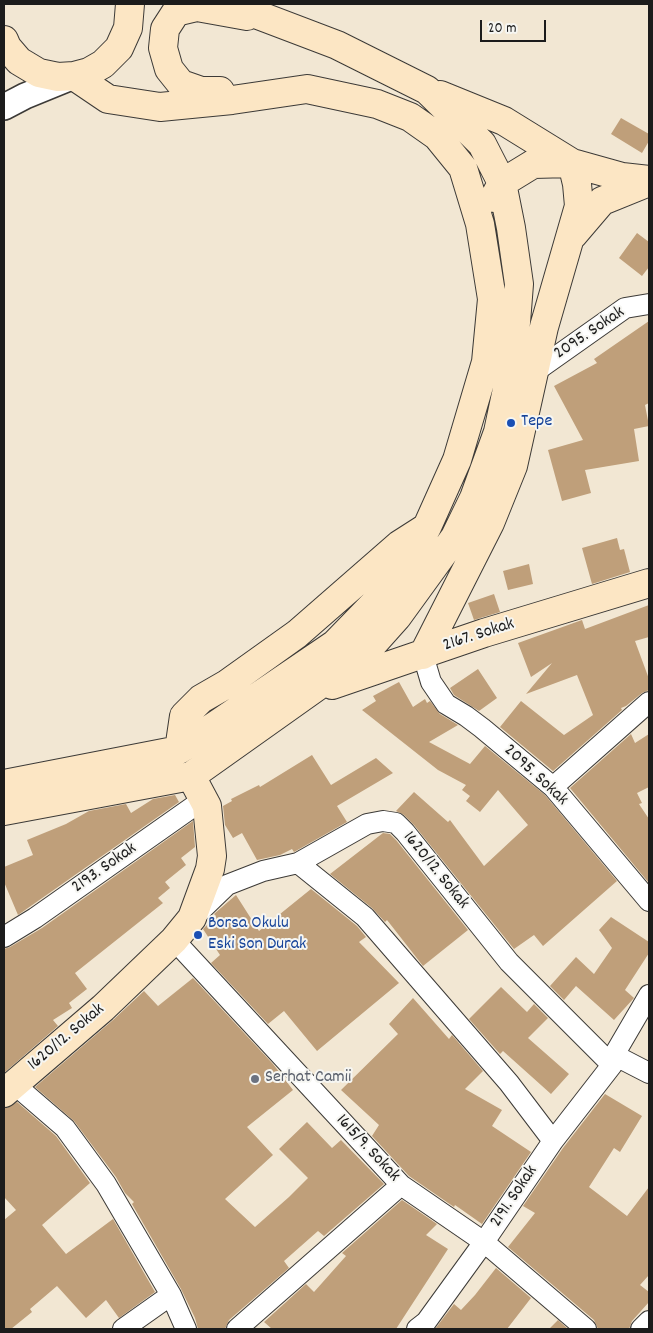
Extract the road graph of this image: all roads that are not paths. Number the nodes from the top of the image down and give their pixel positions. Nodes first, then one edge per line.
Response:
1 (130, 4) edge
2 (229, 4) edge
3 (270, 20) junction
4 (4, 40) edge
5 (74, 76) junction
6 (306, 89) junction
7 (427, 90) junction
8 (4, 107) edge
9 (572, 163) junction
10 (649, 181) edge
11 (502, 183) junction
12 (480, 224) junction
13 (569, 240) junction
14 (649, 304) edge
15 (523, 367) junction
16 (649, 583) edge
17 (423, 655) junction
18 (310, 692) junction
19 (649, 702) edge
20 (178, 750) junction
21 (191, 776) junction
22 (4, 784) edge
23 (552, 788) junction
24 (204, 799) junction
25 (4, 812) edge
26 (298, 863) junction
27 (649, 901) edge
28 (192, 918) junction
29 (4, 937) edge
30 (174, 940) junction
31 (649, 996) edge
32 (613, 1060) junction
33 (649, 1073) edge
34 (9, 1088) edge
35 (553, 1140) junction
36 (401, 1185) junction
37 (484, 1242) junction
38 (171, 1295) junction
39 (649, 1321) edge
40 (123, 1329) edge
41 (186, 1329) edge
42 (237, 1329) edge
43 (417, 1329) edge
44 (586, 1329) edge
45 (642, 1329) edge

1 - 5 main road
2 - 3 main road
3 - 6 main road
3 - 7 main road
4 - 5 main road
5 - 6 main road
5 - 8 street
6 - 12 main road
7 - 9 main road
7 - 11 main road
9 - 10 main road
9 - 11 main road
9 - 13 main road
10 - 13 main road
11 - 12 main road
11 - 15 main road
12 - 20 main road
13 - 15 main road
14 - 15 street, 2095. Sokak
15 - 17 main road
15 - 18 main road
16 - 17 main road, 2167. Sokak
17 - 18 main road, 2167. Sokak
17 - 23 street, 2095. Sokak
18 - 21 main road
19 - 23 street
20 - 21 street, 1620/12. Sokak
20 - 22 main road
21 - 24 main road, 1620/12. Sokak
21 - 25 main road
23 - 27 street, 2095. Sokak
24 - 28 main road, 1620/12. Sokak
24 - 29 street, 2193. Sokak
26 - 28 street, 1620/12. Sokak
26 - 32 street, 1620/12. Sokak
26 - 35 street
28 - 30 main road, 1620/12. Sokak
30 - 34 main road, 1620/12. Sokak
30 - 36 street, 1615/9. Sokak
31 - 32 street, 2191. Sokak
32 - 33 street
32 - 35 street, 2191. Sokak
34 - 38 street
35 - 37 street, 2191. Sokak
36 - 37 street, 1615/9. Sokak
36 - 42 street
37 - 43 street, 2191. Sokak
37 - 44 street, 1615/9. Sokak
38 - 40 street
38 - 41 street
39 - 45 street

